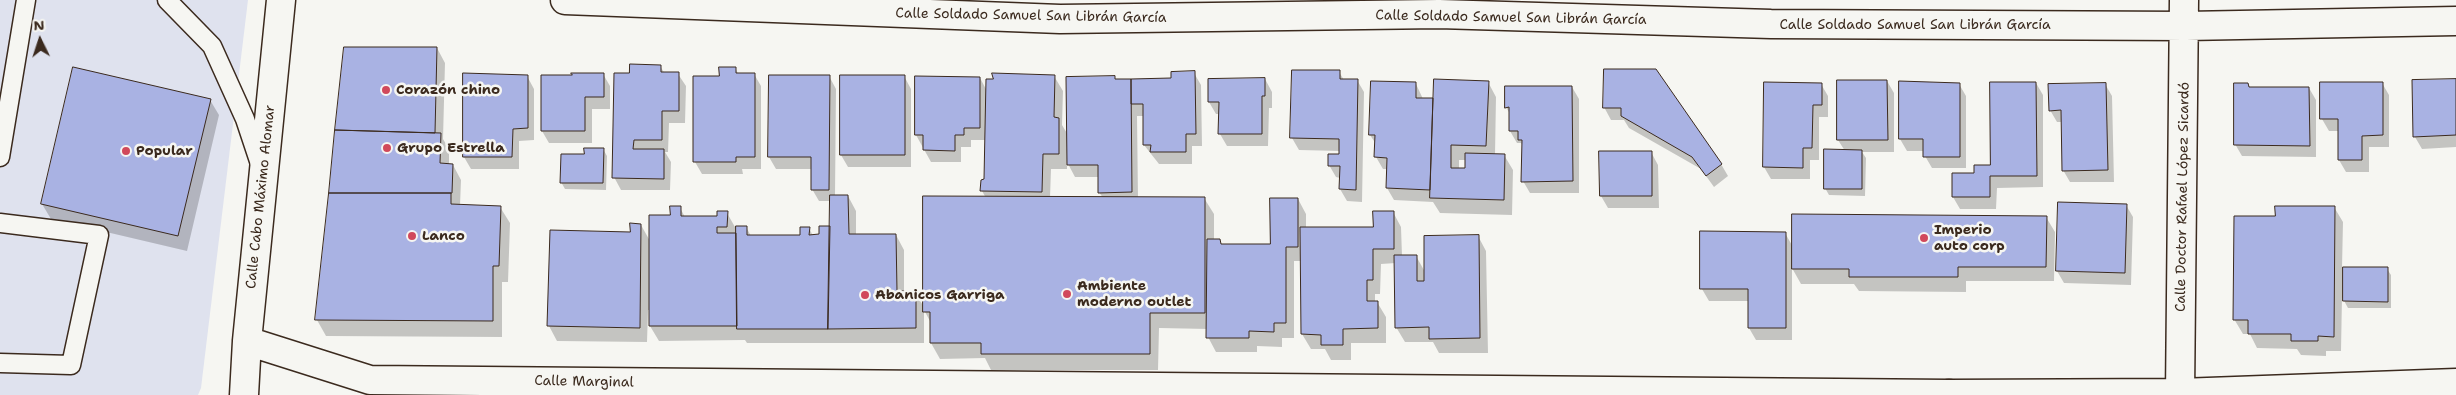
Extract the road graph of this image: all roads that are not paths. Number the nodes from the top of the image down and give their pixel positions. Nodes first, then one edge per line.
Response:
1 (26, 0) edge
2 (167, 0) edge
3 (281, 0) edge
4 (565, 0) edge
5 (1408, 0) edge
6 (1133, 10) edge
7 (1771, 12) edge
8 (2185, 13) edge
9 (1439, 14) junction
10 (2456, 21) edge
11 (0, 157) edge
12 (264, 175) junction
13 (0, 223) edge
14 (247, 341) junction
15 (0, 363) edge
16 (2456, 383) edge
17 (2180, 394) edge
18 (244, 395) edge
19 (1950, 395) edge

1 - 11 lane
2 - 12 lane
3 - 12 street, Calle Cabo Máximo Alomar
4 - 6 street, Calle Soldado Samuel San Librán García
5 - 9 street
6 - 9 street, Calle Soldado Samuel San Librán García
7 - 8 street, Calle Soldado Samuel San Librán García
7 - 9 street, Calle Soldado Samuel San Librán García
8 - 10 street, Calle Soldado Samuel San Librán García
8 - 17 street, Calle Doctor Rafael López Sicardó
12 - 14 street, Calle Cabo Máximo Alomar
13 - 15 lane
14 - 18 street, Calle Cabo Máximo Alomar
14 - 19 street, Calle Marginal
16 - 17 street, Calle Marginal
17 - 19 street, Calle Marginal

